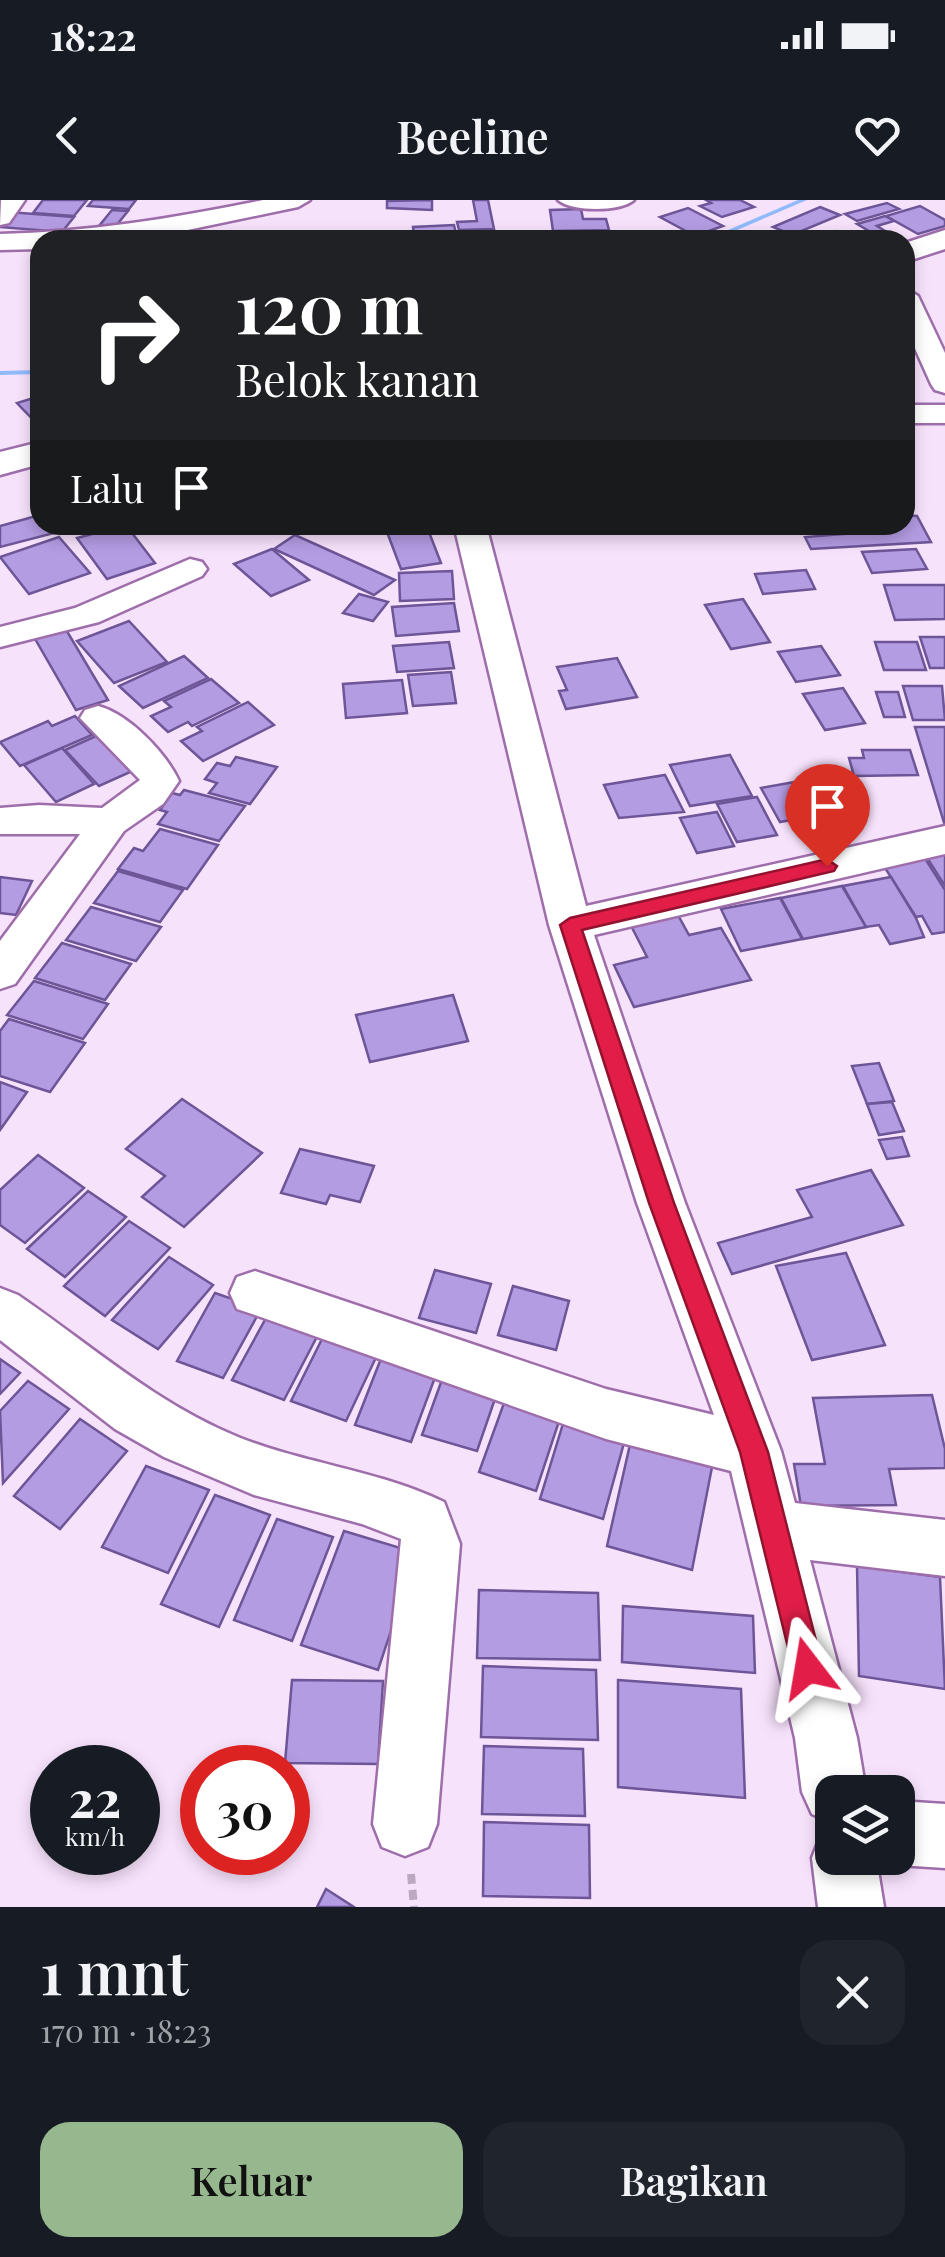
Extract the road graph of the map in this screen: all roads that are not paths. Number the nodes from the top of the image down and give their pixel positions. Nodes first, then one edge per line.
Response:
1 (13, 200) edge
2 (298, 200) edge
3 (570, 200) edge
4 (622, 200) edge
5 (0, 218) edge
6 (140, 230) edge
7 (945, 239) edge
8 (30, 241) edge
9 (0, 242) edge
10 (915, 250) edge
11 (915, 309) edge
12 (934, 335) edge
13 (945, 384) edge
14 (915, 414) edge
15 (945, 414) edge
16 (30, 456) edge
17 (0, 464) edge
18 (472, 535) edge
19 (190, 569) dead end
20 (0, 638) edge
21 (98, 718) dead end
22 (0, 821) edge
23 (110, 822) junction
24 (945, 840) edge
25 (570, 925) junction
26 (0, 973) edge
27 (255, 1292) dead end
28 (0, 1311) edge
29 (754, 1452) junction
30 (772, 1528) junction
31 (945, 1548) edge
32 (831, 1775) edge
33 (404, 1824) dead end
34 (915, 1834) edge
35 (945, 1836) edge
36 (846, 1875) edge
37 (851, 1907) edge

1 - 5 street
2 - 6 street
3 - 4 street
7 - 10 street
8 - 9 street
11 - 12 street
12 - 13 street
14 - 15 street
16 - 17 street
18 - 25 street
19 - 20 street
21 - 23 street
22 - 23 street
23 - 26 street
24 - 25 street
25 - 29 street
27 - 29 street
28 - 33 street
29 - 30 street
30 - 31 street
30 - 32 street
34 - 35 street
36 - 37 street

